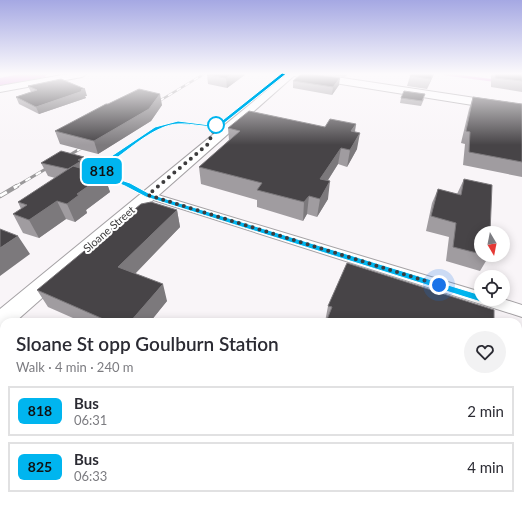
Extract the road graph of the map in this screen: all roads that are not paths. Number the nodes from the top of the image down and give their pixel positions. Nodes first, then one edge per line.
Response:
1 (256, 98) edge
2 (264, 98) edge
3 (457, 98) edge
4 (480, 98) edge
5 (522, 103) edge
6 (522, 109) edge
7 (148, 195) junction
8 (474, 296) edge
9 (506, 306) edge
10 (0, 310) edge
11 (522, 311) edge
12 (5, 318) edge

1 - 10 street, Sloane Street
2 - 7 street, Sloane Street
3 - 6 main road
4 - 5 main road
7 - 8 street
7 - 12 street, Sloane Street
9 - 11 street

